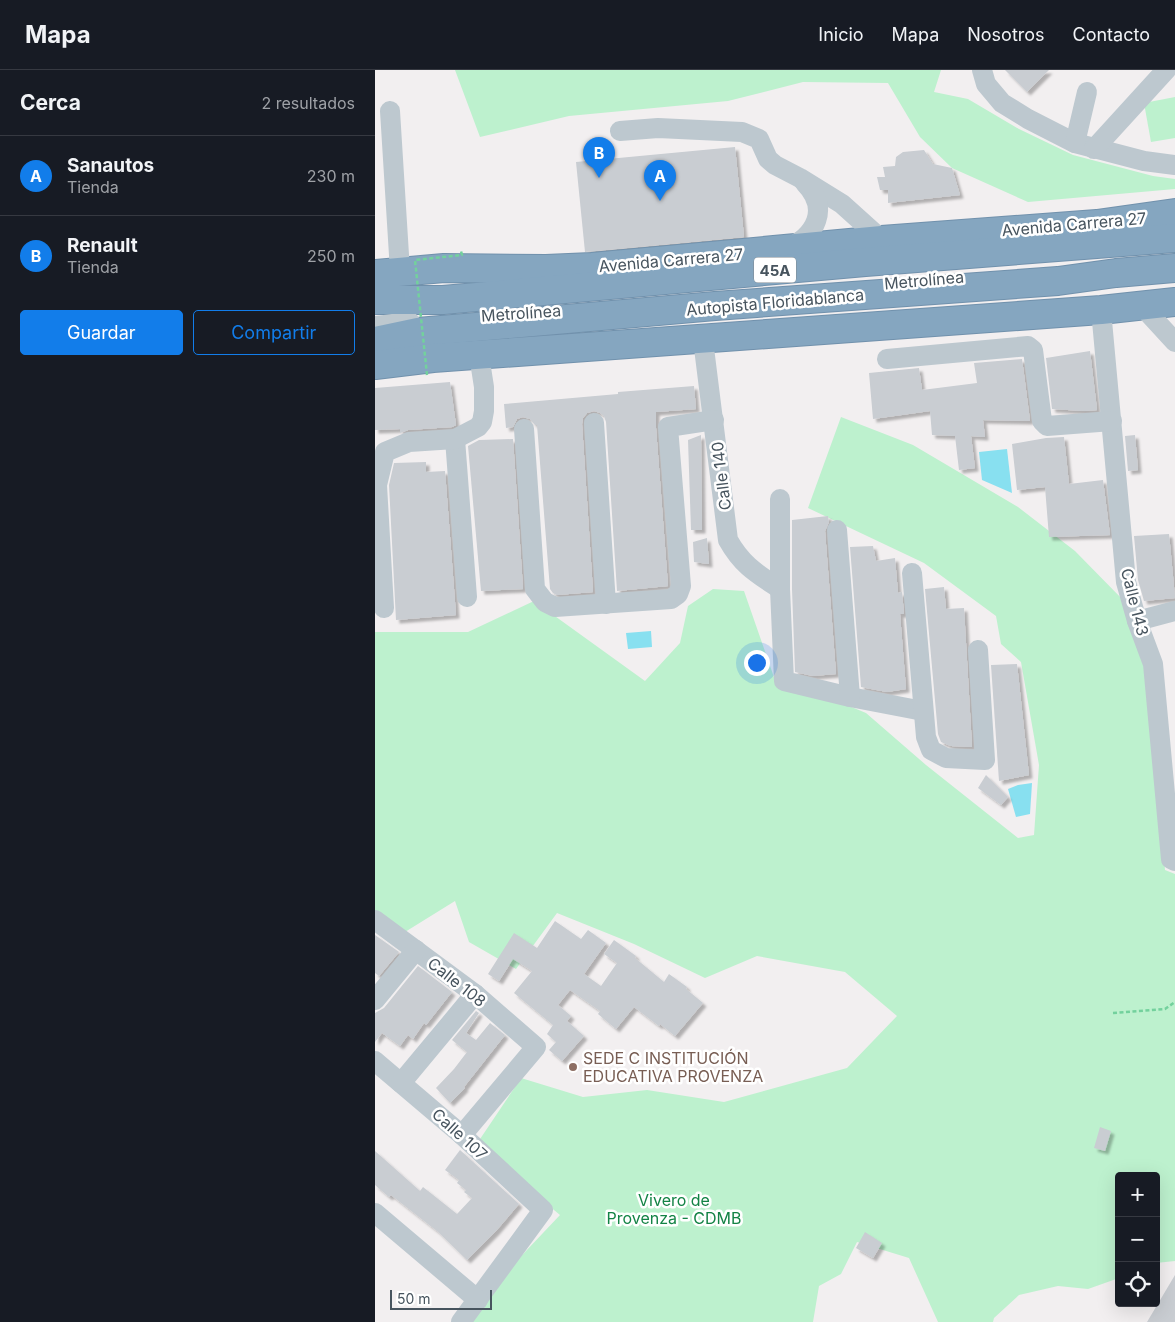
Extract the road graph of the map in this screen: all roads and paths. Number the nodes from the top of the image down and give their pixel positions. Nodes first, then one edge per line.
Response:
1 (982, 70) edge
2 (1166, 70) edge
3 (1087, 92) dead end
4 (390, 111) dead end
5 (619, 131) dead end
6 (1075, 143) junction
7 (1094, 149) junction
8 (1175, 165) edge
9 (800, 178) junction
10 (1175, 213) edge
11 (1175, 238) edge
12 (882, 240) junction
13 (1175, 248) edge
14 (785, 250) junction
15 (461, 251) dead end
16 (1175, 259) edge
17 (1175, 268) edge
18 (387, 272) edge
19 (1058, 281) junction
20 (375, 300) edge
21 (1175, 300) edge
22 (1141, 305) junction
23 (1101, 310) junction
24 (375, 312) edge
25 (375, 326) edge
26 (703, 340) junction
27 (375, 341) edge
28 (1175, 342) edge
29 (479, 355) junction
30 (887, 359) dead end
31 (375, 365) edge
32 (427, 375) dead end
33 (714, 420) junction
34 (1112, 421) junction
35 (594, 423) dead end
36 (524, 429) dead end
37 (455, 439) junction
38 (780, 499) dead end
39 (837, 530) dead end
40 (912, 573) dead end
41 (780, 590) junction
42 (467, 597) dead end
43 (606, 604) junction
44 (384, 608) dead end
45 (1175, 611) edge
46 (1137, 622) junction
47 (978, 650) dead end
48 (850, 697) junction
49 (923, 711) junction
50 (1175, 860) edge
51 (375, 920) edge
52 (416, 950) junction
53 (475, 994) junction
54 (375, 1000) edge
55 (1175, 1002) edge
56 (1113, 1012) dead end
57 (375, 1061) edge
58 (401, 1083) junction
59 (463, 1135) junction
60 (375, 1213) edge
61 (478, 1300) junction
62 (461, 1322) edge

1 - 6 street
2 - 7 street
3 - 6 street
4 - 18 street
5 - 9 street
6 - 7 street
7 - 8 street
9 - 12 street
9 - 14 street
10 - 12 highway, Avenida Carrera 27
11 - 20 highway, Autopista Floridablanca / 45A
12 - 14 highway, Avenida Carrera 27
13 - 24 street, Metrolínea
14 - 18 highway, Avenida Carrera 27
15 - 32 path, bridge
16 - 25 street, Metrolínea
17 - 19 highway, Autopista Floridablanca / 45A
19 - 21 highway
19 - 27 highway, Autopista Floridablanca / 45A
21 - 22 highway
22 - 23 highway
22 - 28 street
23 - 26 highway
23 - 34 street, Calle 143
26 - 29 highway
26 - 33 street, Calle 140
29 - 31 highway
29 - 37 street
30 - 34 street
33 - 41 street, Calle 140
33 - 43 street
34 - 46 street, Calle 143
35 - 43 street
36 - 43 street
37 - 42 street
37 - 44 street
38 - 41 street
39 - 48 street
40 - 49 street
41 - 48 street
45 - 46 street
46 - 50 street, Calle 143
47 - 49 street
48 - 49 street
51 - 52 street, Calle 108
52 - 53 street, Calle 108
52 - 54 street
53 - 58 street
53 - 59 street, Calle 108
55 - 56 path
57 - 58 street, Calle 107
58 - 59 street, Calle 107
59 - 61 street, Calle 107
60 - 61 street
61 - 62 street

